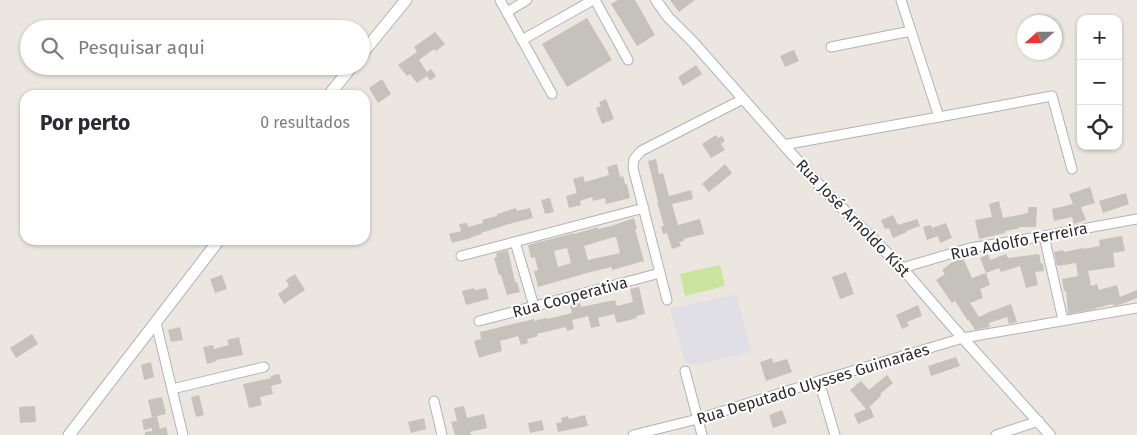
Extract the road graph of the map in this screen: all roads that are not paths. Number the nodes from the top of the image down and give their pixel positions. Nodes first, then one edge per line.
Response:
1 (406, 0) edge
2 (500, 0) edge
3 (527, 0) edge
4 (594, 0) edge
5 (656, 0) edge
6 (901, 0) edge
7 (507, 12) junction
8 (911, 31) junction
9 (522, 40) junction
10 (370, 44) edge
11 (831, 47) dead end
12 (628, 60) dead end
13 (345, 75) edge
14 (333, 90) edge
15 (552, 94) dead end
16 (743, 99) junction
17 (939, 118) junction
18 (783, 145) junction
19 (1072, 169) dead end
20 (644, 208) junction
21 (1137, 220) edge
22 (1044, 236) junction
23 (516, 242) junction
24 (215, 245) edge
25 (461, 256) dead end
26 (902, 268) junction
27 (660, 272) junction
28 (667, 300) dead end
29 (534, 306) junction
30 (1137, 308) edge
31 (1063, 320) junction
32 (479, 321) dead end
33 (156, 323) junction
34 (964, 338) junction
35 (264, 367) dead end
36 (685, 371) dead end
37 (818, 381) junction
38 (172, 389) junction
39 (434, 401) dead end
40 (698, 419) junction
41 (1039, 421) junction
42 (68, 435) edge
43 (183, 435) edge
44 (442, 435) edge
45 (633, 435) edge
46 (702, 435) edge
47 (835, 435) edge
48 (996, 435) edge
49 (1050, 435) edge

1 - 10 main road
2 - 7 street
3 - 7 street
4 - 9 street
4 - 12 street
5 - 16 street, Rua José Arnoldo Kist
6 - 8 street
7 - 9 street
8 - 11 street
8 - 17 street
9 - 15 street
13 - 14 main road
16 - 18 street, Rua José Arnoldo Kist
16 - 20 street
17 - 18 street
17 - 19 street
18 - 26 street, Rua José Arnoldo Kist
20 - 23 street
20 - 27 street
21 - 22 street, Rua Adolfo Ferreira
22 - 26 street, Rua Adolfo Ferreira
22 - 31 street
23 - 25 street
23 - 29 street
24 - 33 main road
26 - 34 street, Rua José Arnoldo Kist
27 - 28 street
27 - 29 street, Rua Cooperativa
29 - 32 street, Rua Cooperativa
30 - 31 street, Rua Deputado Ulysses Guimarães
31 - 34 street, Rua Deputado Ulysses Guimarães
33 - 38 street
33 - 42 main road
34 - 37 street, Rua Deputado Ulysses Guimarães
34 - 41 street, Rua José Arnoldo Kist
35 - 38 street
36 - 40 street
37 - 40 street, Rua Deputado Ulysses Guimarães
37 - 47 street
38 - 43 street
39 - 44 street
40 - 45 street, Rua Deputado Ulysses Guimarães
40 - 46 street
41 - 48 street
41 - 49 street, Rua José Arnoldo Kist

